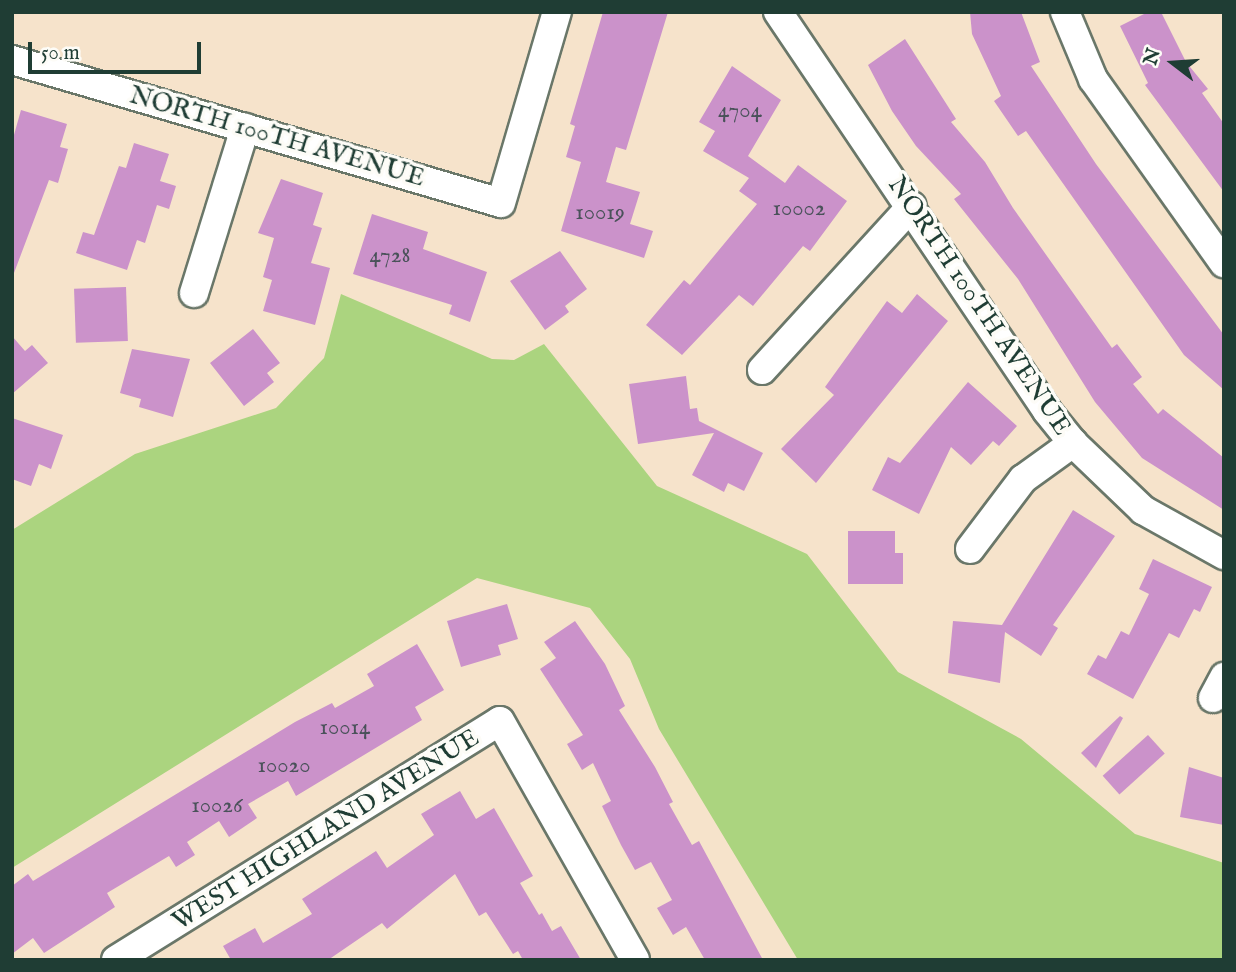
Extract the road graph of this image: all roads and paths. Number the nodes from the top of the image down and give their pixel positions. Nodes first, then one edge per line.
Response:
1 (557, 12) edge
2 (778, 12) edge
3 (1065, 12) edge
4 (12, 60) edge
5 (245, 128) junction
6 (912, 206) junction
7 (1224, 263) edge
8 (194, 293) dead end
9 (762, 370) dead end
10 (1073, 443) junction
11 (970, 549) dead end
12 (1224, 555) edge
13 (116, 960) edge
14 (635, 960) edge

1 - 5 street, NORTH 100TH AVENUE
2 - 6 street, NORTH 100TH AVENUE
3 - 7 street
4 - 5 street, NORTH 100TH AVENUE
5 - 8 street
6 - 9 street
6 - 10 street, NORTH 100TH AVENUE
10 - 11 street
10 - 12 street, NORTH 100TH AVENUE
13 - 14 street, WEST HIGHLAND AVENUE

